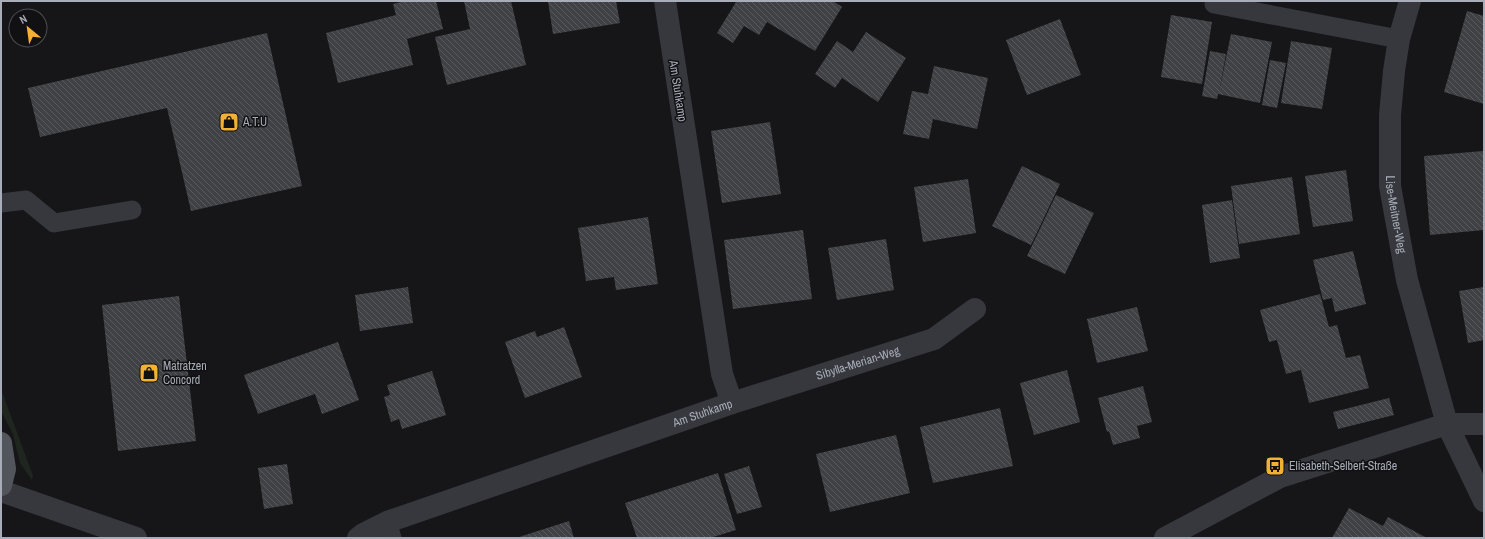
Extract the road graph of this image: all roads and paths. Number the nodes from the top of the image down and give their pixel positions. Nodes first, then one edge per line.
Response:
1 (665, 1) edge
2 (1410, 1) edge
3 (1214, 4) dead end
4 (1399, 39) junction
5 (1, 203) edge
6 (132, 210) dead end
7 (975, 309) dead end
8 (732, 403) junction
9 (1447, 424) junction
10 (1484, 424) edge
11 (1, 442) edge
12 (1, 485) edge
13 (1, 491) edge
14 (1484, 501) edge
15 (389, 530) edge
16 (136, 538) edge
17 (358, 538) edge
18 (1165, 538) edge

1 - 8 street, Am Stuhkamp
2 - 4 street, Lise-Meitner-Weg
3 - 4 lane
4 - 9 street, Lise-Meitner-Weg
5 - 6 lane
7 - 8 street, Sibylla-Merian-Weg
8 - 15 street, Am Stuhkamp
9 - 10 street
9 - 14 street, Lise-Meitner-Weg
9 - 18 street
11 - 12 main road
13 - 16 street
15 - 17 street, Am Stuhkamp

